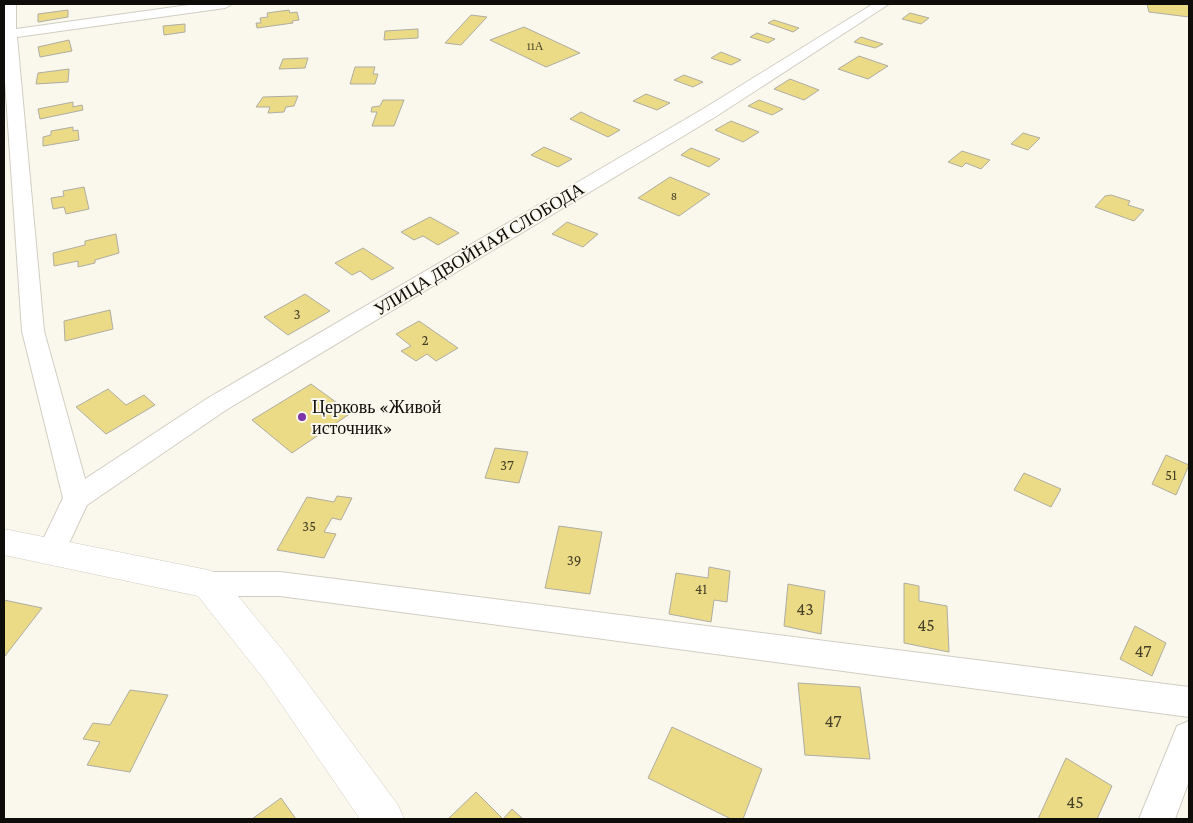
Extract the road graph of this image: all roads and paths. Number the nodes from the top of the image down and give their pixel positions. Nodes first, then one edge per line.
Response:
1 (9, 4) edge
2 (226, 4) edge
3 (882, 4) edge
4 (210, 5) edge
5 (9, 34) junction
6 (77, 498) junction
7 (4, 542) edge
8 (52, 550) junction
9 (208, 584) junction
10 (1189, 702) edge
11 (1189, 737) edge
12 (384, 819) edge
13 (1156, 819) edge

1 - 5 street
2 - 4 street
3 - 6 street, УЛИЦА ДВОЙНАЯ СЛОБОДА
4 - 5 street
5 - 6 street
6 - 8 street
7 - 8 street
8 - 9 street
9 - 10 street
9 - 12 street
11 - 13 street

